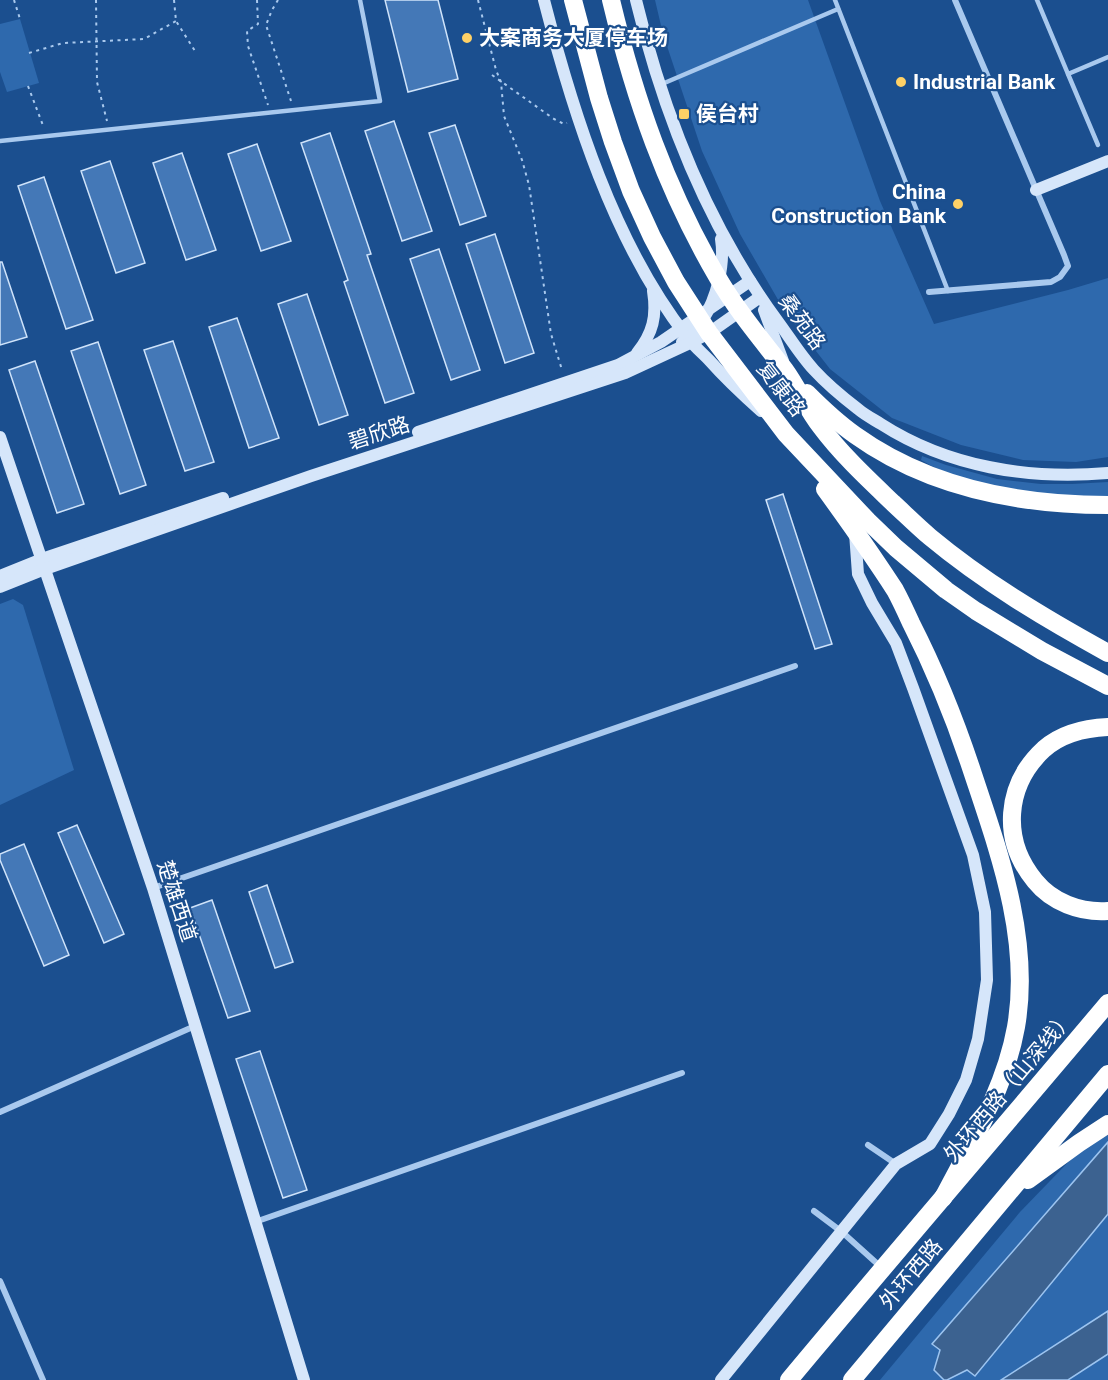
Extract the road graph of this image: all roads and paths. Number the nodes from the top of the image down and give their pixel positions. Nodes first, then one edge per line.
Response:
1 (14, 0) edge
2 (96, 0) edge
3 (174, 0) edge
4 (257, 0) edge
5 (278, 0) edge
6 (360, 0) edge
7 (478, 0) edge
8 (544, 0) edge
9 (573, 0) edge
10 (611, 0) edge
11 (636, 0) edge
12 (835, 0) edge
13 (955, 0) edge
14 (1037, 0) edge
15 (838, 9) junction
16 (20, 19) dead end
17 (176, 21) junction
18 (258, 24) junction
19 (266, 25) junction
20 (96, 42) junction
21 (195, 51) dead end
22 (29, 53) dead end
23 (1108, 57) edge
24 (1068, 74) junction
25 (492, 75) dead end
26 (501, 81) junction
27 (660, 85) junction
28 (28, 86) dead end
29 (294, 110) junction
30 (270, 112) junction
31 (564, 124) dead end
32 (109, 129) junction
33 (47, 136) junction
34 (0, 141) edge
35 (1098, 145) dead end
36 (1108, 161) edge
37 (1108, 169) edge
38 (1038, 193) junction
39 (718, 227) junction
40 (750, 281) junction
41 (652, 284) junction
42 (724, 287) junction
43 (948, 291) junction
44 (929, 292) dead end
45 (760, 297) junction
46 (741, 311) junction
47 (704, 320) junction
48 (687, 336) junction
49 (635, 357) junction
50 (788, 375) junction
51 (567, 382) junction
52 (786, 434) junction
53 (0, 437) edge
54 (1108, 473) edge
55 (1108, 505) edge
56 (855, 532) junction
57 (44, 564) junction
58 (0, 576) edge
59 (0, 586) edge
60 (1108, 653) edge
61 (795, 666) dead end
62 (1108, 686) edge
63 (1108, 727) edge
64 (153, 888) junction
65 (1108, 911) edge
66 (1108, 1003) edge
67 (195, 1026) junction
68 (682, 1073) dead end
69 (1108, 1074) edge
70 (0, 1113) edge
71 (1108, 1124) edge
72 (868, 1145) dead end
73 (896, 1164) junction
74 (1005, 1197) junction
75 (944, 1198) junction
76 (814, 1210) dead end
77 (255, 1222) junction
78 (842, 1232) junction
79 (882, 1269) junction
80 (0, 1281) edge
81 (44, 1380) edge
82 (304, 1380) edge
83 (721, 1380) edge
84 (789, 1380) edge
85 (852, 1380) edge

1 - 16 path
2 - 20 path
3 - 17 path
4 - 18 path
5 - 19 path
6 - 29 lane
7 - 26 path
8 - 41 street
9 - 47 highway, 复康路
10 - 42 highway, 复康路
11 - 27 street, 桑苑路
12 - 15 lane
13 - 38 street
14 - 24 lane
15 - 27 lane
15 - 43 lane
17 - 20 path
17 - 21 path
18 - 19 path
18 - 30 path
19 - 29 path
20 - 22 path
20 - 32 path
23 - 24 lane
24 - 35 lane
25 - 26 path
26 - 31 path
26 - 51 path
27 - 39 street, 桑苑路
28 - 33 path
29 - 30 lane
30 - 32 lane
32 - 33 lane
33 - 34 lane
36 - 38 street
37 - 38 street
38 - 43 street
39 - 40 street, 桑苑路
39 - 42 street
40 - 42 street, 碧欣路
40 - 45 street, 桑苑路
41 - 48 street
41 - 49 street
42 - 46 highway, 复康路
42 - 47 street, 碧欣路
42 - 47 street
43 - 44 street
45 - 46 street, 碧欣路
45 - 50 street
45 - 54 street, 桑苑路
46 - 47 street, 碧欣路
46 - 50 highway, 复康路
47 - 48 street, 碧欣路
47 - 48 street, 碧欣路
47 - 52 highway, 复康路
48 - 49 street, 碧欣路
48 - 52 street
48 - 57 street, 碧欣路
49 - 51 street, 碧欣路
50 - 55 highway
50 - 60 highway, 复康路
51 - 57 street, 碧欣路
52 - 56 highway
52 - 62 highway, 复康路
53 - 57 street, 楚雄西道
56 - 73 street
56 - 75 highway
57 - 58 street, 碧欣路
57 - 59 street, 碧欣路
57 - 64 street, 楚雄西道
61 - 64 street
63 - 65 highway
64 - 67 street, 楚雄西道
66 - 75 highway, 外环西路（山深线）
67 - 70 street
67 - 77 street, 楚雄西道
68 - 77 street
69 - 74 highway
71 - 74 highway
72 - 73 street
73 - 78 street
74 - 85 highway, 外环西路
75 - 79 highway, 外环西路
76 - 78 street
77 - 82 street, 楚雄西道
78 - 79 street
78 - 83 street
79 - 84 highway, 外环西路
80 - 81 street

